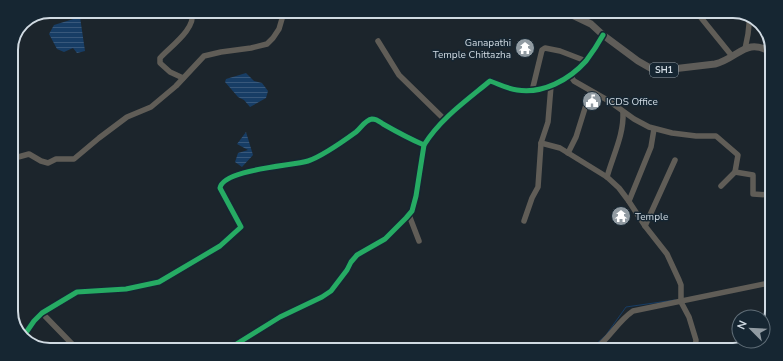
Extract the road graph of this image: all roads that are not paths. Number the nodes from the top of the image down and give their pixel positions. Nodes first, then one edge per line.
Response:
1 (192, 18) edge
2 (282, 18) edge
3 (578, 18) edge
4 (701, 18) edge
5 (749, 23) edge
6 (603, 35) junction
7 (378, 41) dead end
8 (745, 49) junction
9 (765, 50) edge
10 (732, 56) junction
11 (586, 61) junction
12 (570, 75) junction
13 (183, 78) junction
14 (551, 86) junction
15 (532, 91) junction
16 (591, 92) junction
17 (623, 112) junction
18 (444, 120) junction
19 (654, 129) junction
20 (541, 143) junction
21 (424, 145) junction
22 (569, 149) junction
23 (18, 157) edge
24 (675, 160) dead end
25 (735, 172) junction
26 (607, 177) junction
27 (721, 186) dead end
28 (765, 195) edge
29 (629, 201) junction
30 (409, 215) junction
31 (524, 221) dead end
32 (645, 226) junction
33 (419, 241) dead end
34 (765, 284) edge
35 (681, 299) junction
36 (42, 313) junction
37 (26, 332) edge
38 (71, 343) edge
39 (238, 343) edge
40 (602, 343) edge
41 (696, 343) edge

1 - 13 street
2 - 13 street
3 - 6 main road, SH1
4 - 10 street
5 - 8 street
6 - 10 main road, SH1
6 - 11 street
7 - 18 street
8 - 9 main road, SH1
8 - 10 main road, SH1
11 - 12 street
11 - 15 street
12 - 14 street
12 - 16 street
13 - 23 street
14 - 15 street
14 - 20 street
15 - 18 street
16 - 17 street
16 - 22 street
17 - 19 street
17 - 26 street
18 - 21 street
19 - 25 street
19 - 29 street
20 - 22 street
20 - 31 street
21 - 30 street
21 - 36 street
22 - 26 street
24 - 32 street
25 - 27 street
25 - 28 street
26 - 29 street
29 - 32 street
30 - 33 street
30 - 39 street
32 - 35 street
34 - 35 street
35 - 40 street
35 - 41 street
36 - 37 street
36 - 38 street

